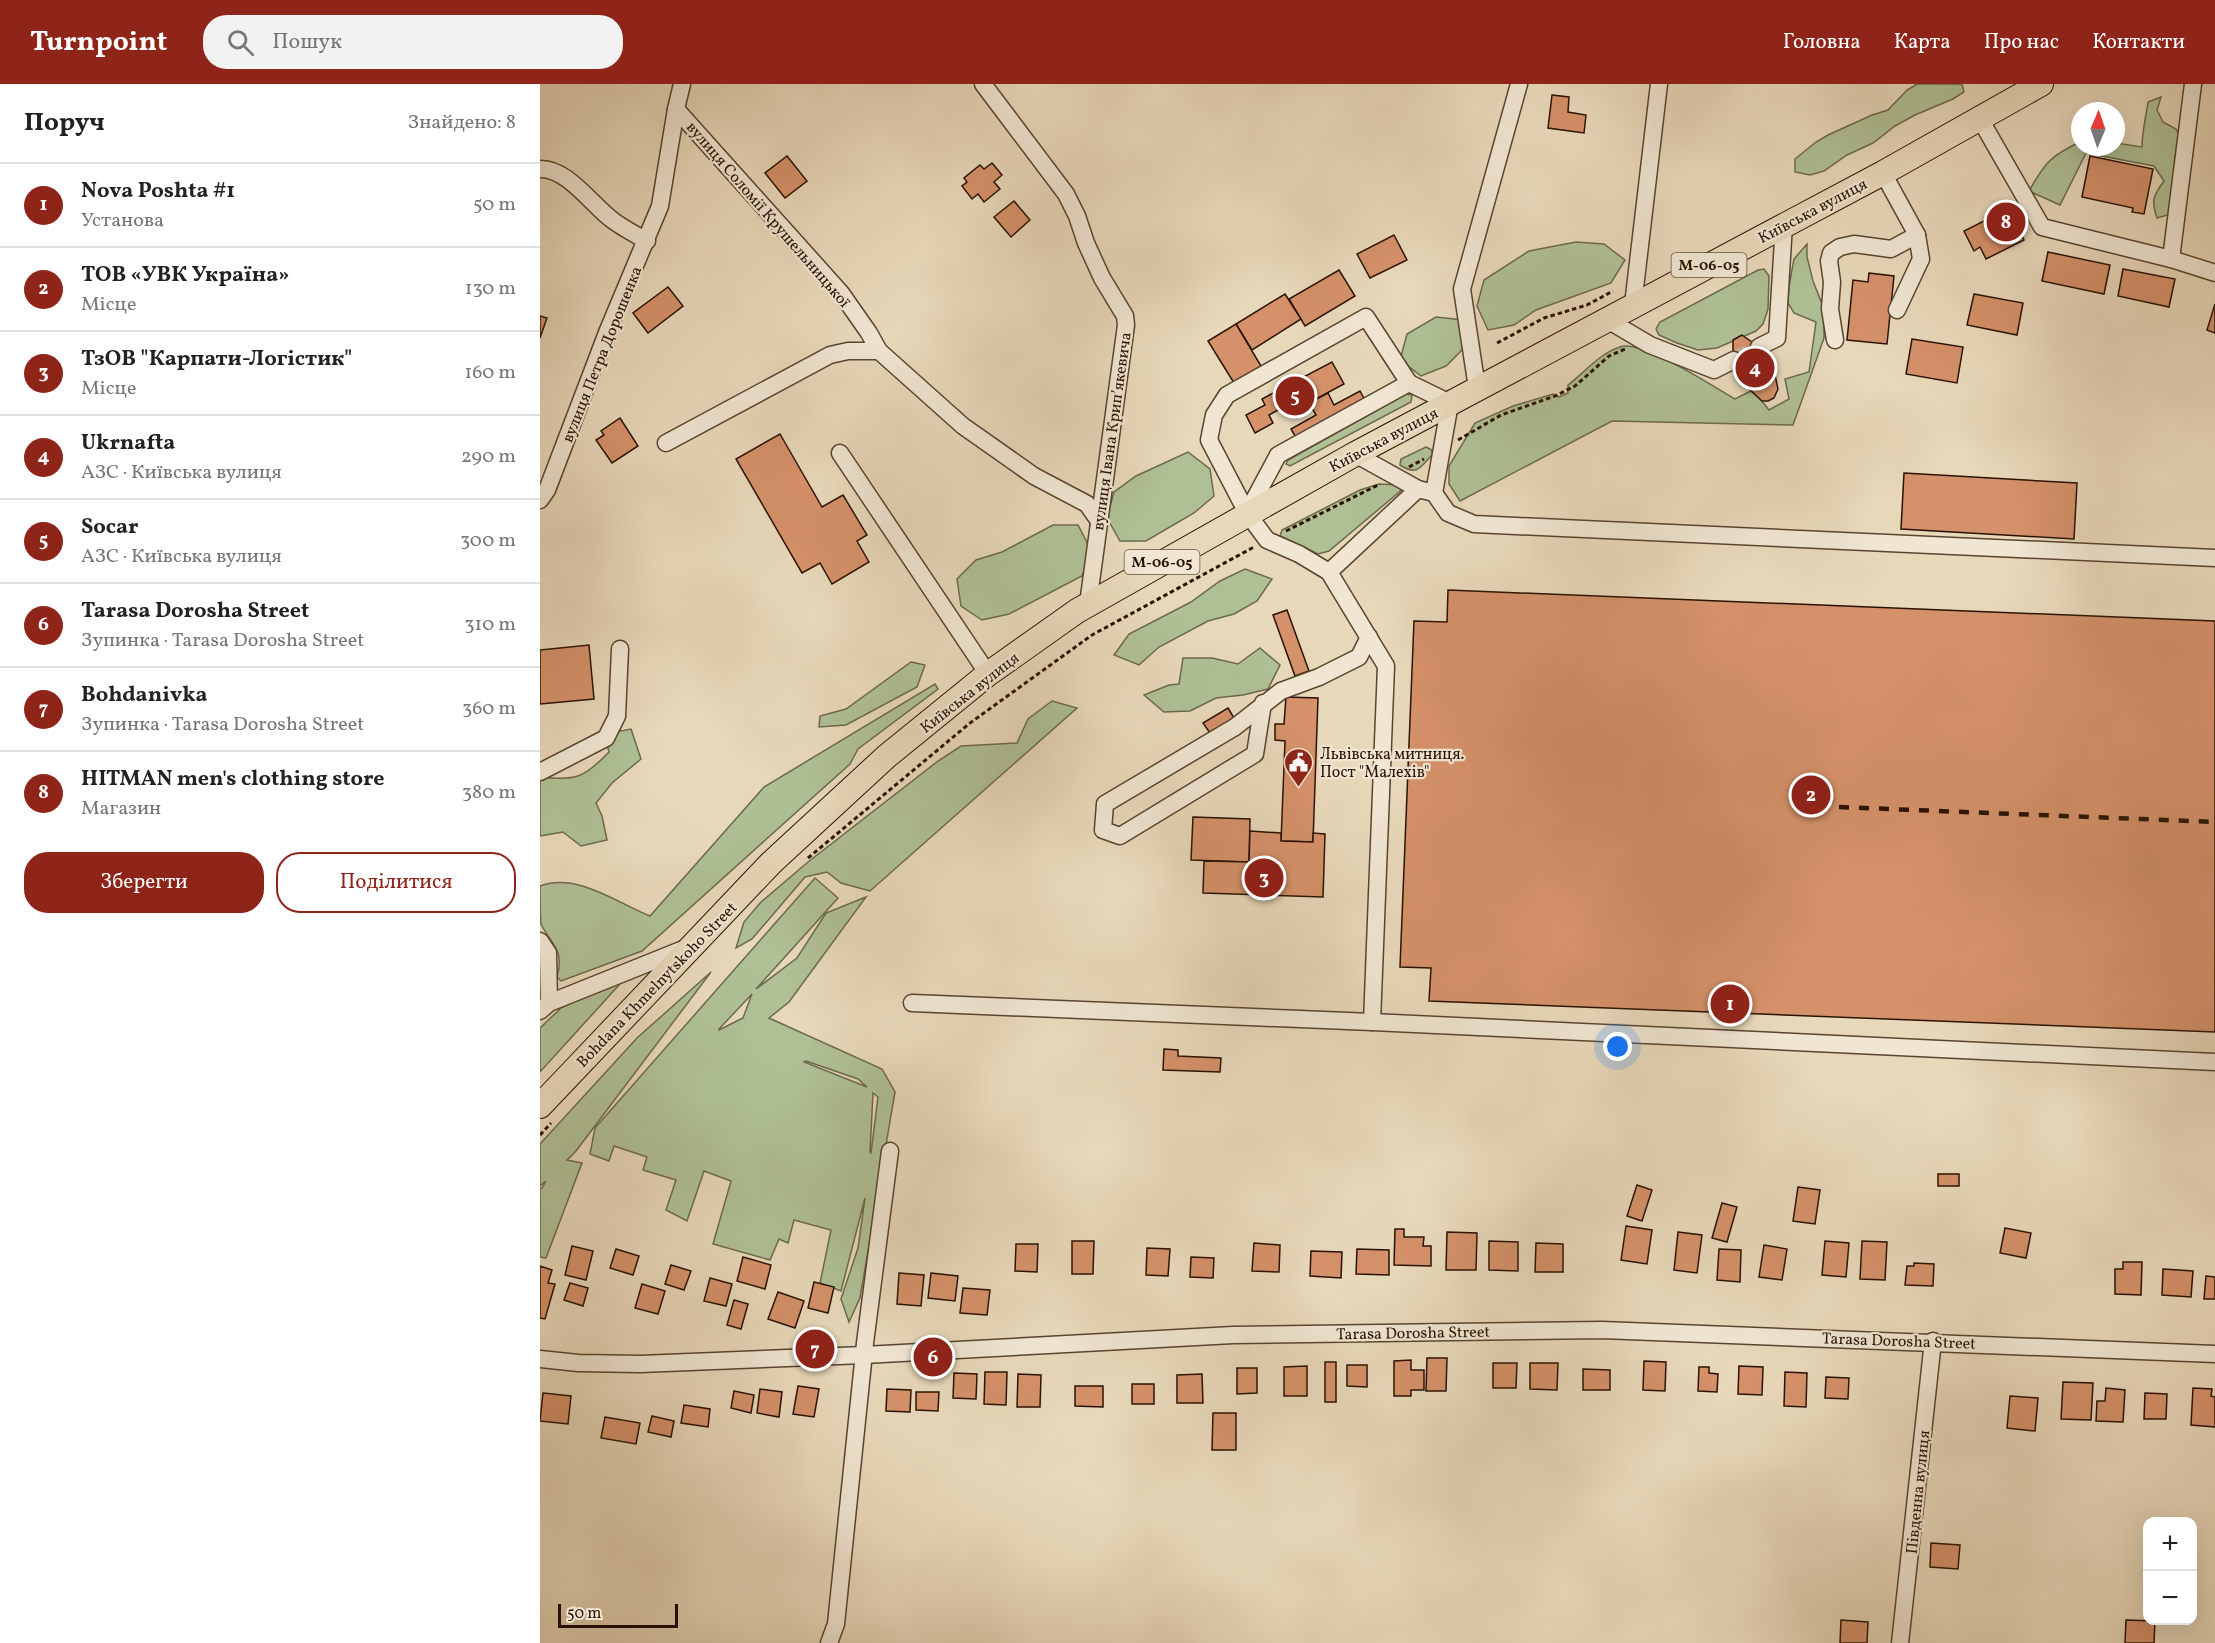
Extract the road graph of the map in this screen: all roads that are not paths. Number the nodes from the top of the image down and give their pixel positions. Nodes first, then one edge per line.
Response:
1 (682, 84) edge
2 (983, 84) edge
3 (1519, 84) edge
4 (1659, 84) edge
5 (2041, 84) edge
6 (2193, 84) edge
7 (676, 109) junction
8 (1980, 119) junction
9 (540, 170) edge
10 (1883, 173) junction
11 (1785, 224) junction
12 (1917, 235) junction
13 (647, 241) junction
14 (2171, 259) junction
15 (2215, 273) edge
16 (1633, 306) junction
17 (1897, 310) dead end
18 (1606, 319) junction
19 (1835, 340) dead end
20 (1759, 347) tunnel mouth
21 (879, 351) junction
22 (1734, 360) tunnel mouth
23 (1409, 383) junction
24 (1478, 388) junction
25 (1450, 403) junction
26 (666, 443) dead end
27 (840, 453) dead end
28 (1355, 454) junction
29 (1426, 491) junction
30 (540, 500) edge
31 (1247, 513) junction
32 (1099, 521) junction
33 (2215, 558) edge
34 (1329, 572) junction
35 (1088, 604) junction
36 (1369, 637) junction
37 (620, 649) dead end
38 (988, 674) junction
39 (1263, 703) junction
40 (540, 772) edge
41 (771, 863) joint
42 (540, 941) edge
43 (693, 945) junction
44 (912, 1003) dead end
45 (544, 1007) edge
46 (1372, 1022) junction
47 (2215, 1062) edge
48 (547, 1112) edge
49 (890, 1151) dead end
50 (1933, 1341) junction
51 (2215, 1354) edge
52 (864, 1355) junction
53 (540, 1359) edge
54 (836, 1624) junction
55 (829, 1643) edge
56 (842, 1643) edge
57 (1900, 1643) edge

1 - 7 street, вулиця Петра Дорошенка
2 - 32 street, вулиця Івана Крипʼякевича
3 - 24 street
4 - 16 street
5 - 8 highway, Київська вулиця / М-06-05
6 - 14 street
7 - 13 street, вулиця Петра Дорошенка
7 - 21 street, вулиця Соломії Крушельницької
8 - 10 highway, Київська вулиця / М-06-05
8 - 14 street
9 - 13 street
10 - 11 highway, Київська вулиця / М-06-05
10 - 12 street
11 - 16 highway, Київська вулиця / М-06-05
11 - 20 street
12 - 17 street
12 - 19 street
13 - 30 street, вулиця Петра Дорошенка
14 - 15 street
16 - 18 highway, Київська вулиця / М-06-05
18 - 22 street
18 - 24 highway, Київська вулиця / М-06-05
21 - 26 street
21 - 32 street, вулиця Соломії Крушельницької
23 - 25 street
23 - 31 street
23 - 31 street
24 - 25 highway, Київська вулиця / М-06-05
25 - 28 highway, Київська вулиця / М-06-05
25 - 29 street
27 - 38 street
28 - 29 street
28 - 31 highway, Київська вулиця / М-06-05
29 - 33 street
29 - 34 street
31 - 34 street
31 - 35 highway, Київська вулиця / М-06-05
32 - 35 street, вулиця Івана Крипʼякевича
34 - 36 street
35 - 38 highway, Київська вулиця / М-06-05
36 - 39 street
36 - 46 street
37 - 40 street
38 - 41 highway, Київська вулиця / М-06-05
39 - 39 street
41 - 43 highway, Bohdana Khmelnytskoho Street
42 - 45 street
43 - 45 street
43 - 48 highway, Bohdana Khmelnytskoho Street
44 - 46 street
46 - 47 street
49 - 52 street
50 - 51 street, Tarasa Dorosha Street
50 - 52 street, Tarasa Dorosha Street
50 - 57 street, Південна вулиця
52 - 53 street, Tarasa Dorosha Street
52 - 54 street
54 - 55 street
54 - 56 street

